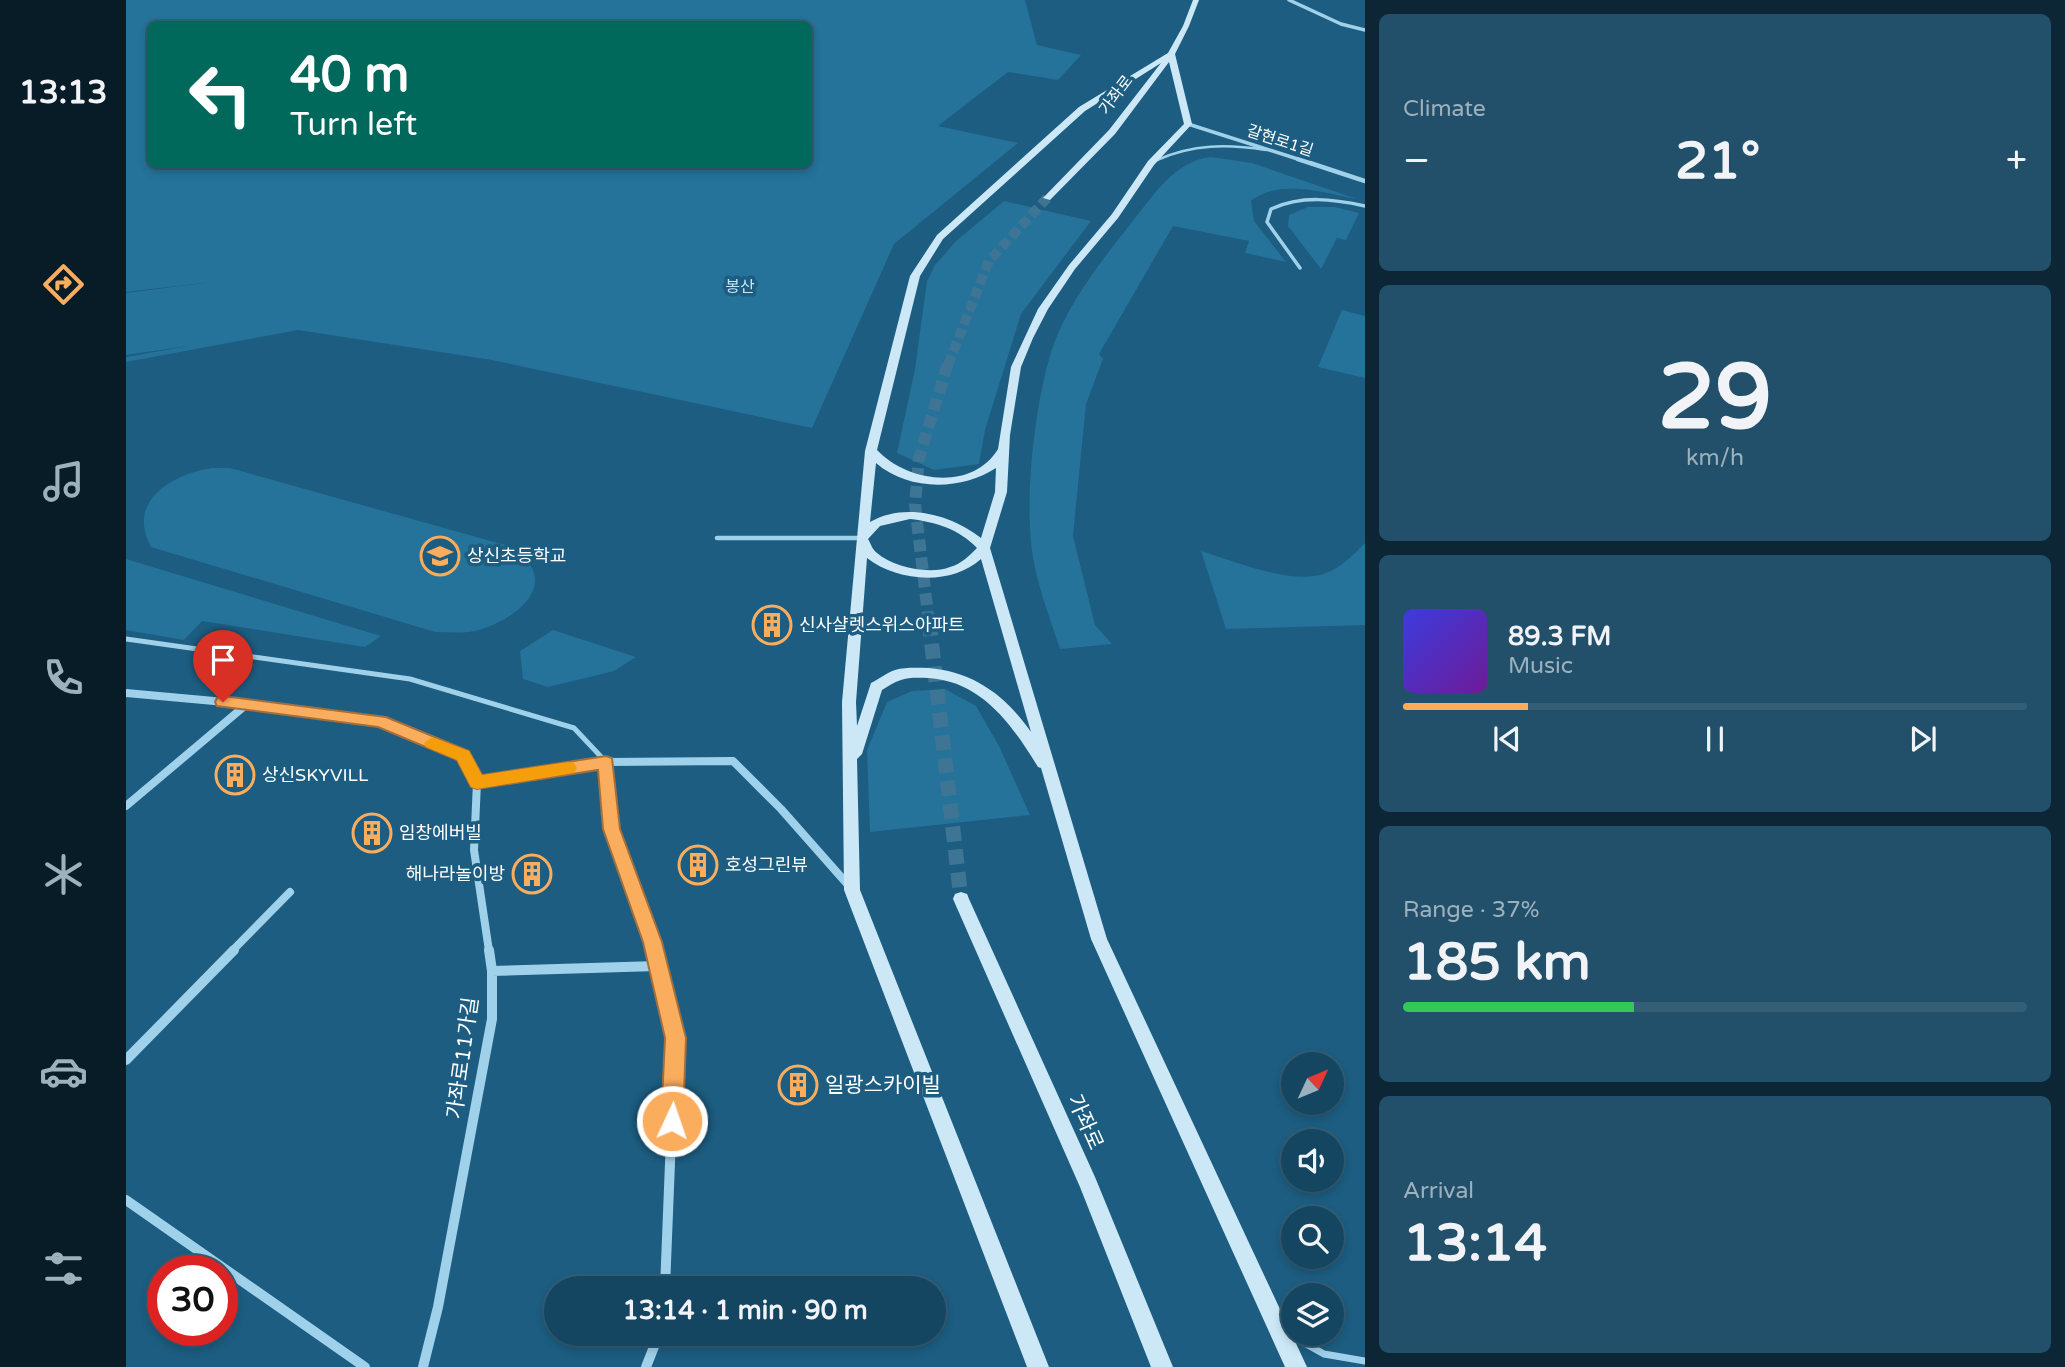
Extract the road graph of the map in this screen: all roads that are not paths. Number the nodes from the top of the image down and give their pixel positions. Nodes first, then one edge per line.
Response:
1 (1196, 0) edge
2 (1289, 0) edge
3 (1365, 30) edge
4 (1171, 54) junction
5 (1188, 124) junction
6 (1269, 150) junction
7 (1151, 163) junction
8 (1365, 181) edge
9 (1047, 198) tunnel mouth
10 (1365, 206) edge
11 (1300, 268) dead end
12 (1003, 450) junction
13 (871, 451) junction
14 (717, 538) dead end
15 (862, 538) junction
16 (984, 548) junction
17 (126, 639) edge
18 (126, 693) edge
19 (247, 704) junction
20 (606, 762) junction
21 (850, 771) junction
22 (477, 782) junction
23 (1056, 786) junction
24 (126, 806) edge
25 (852, 890) junction
26 (290, 891) dead end
27 (961, 899) tunnel mouth
28 (657, 966) junction
29 (492, 971) junction
30 (126, 1060) edge
31 (126, 1200) edge
32 (666, 1276) edge
33 (1277, 1326) junction
34 (654, 1346) edge
35 (1365, 1361) edge
36 (365, 1367) edge
37 (423, 1367) edge
38 (646, 1367) edge
39 (1038, 1367) edge
40 (1162, 1367) edge
41 (1296, 1367) edge

1 - 4 main road, 가좌로
2 - 3 street
4 - 5 main road
4 - 9 main road, 가좌로
4 - 13 main road
5 - 6 street, 갈현로1길
5 - 7 main road
6 - 7 lane
6 - 8 street, 갈현로1길
7 - 12 main road
10 - 11 lane
12 - 13 main road
12 - 16 main road
13 - 15 main road
14 - 15 lane
15 - 16 main road
15 - 16 main road
15 - 21 main road
16 - 23 main road
17 - 20 lane
18 - 19 street
19 - 22 street
19 - 24 street
20 - 22 street
20 - 25 street
20 - 28 street
21 - 23 main road
21 - 25 main road
22 - 29 street, 가좌로11가길
23 - 33 main road
25 - 39 main road
26 - 30 street
27 - 40 main road, 가좌로
28 - 29 street
28 - 32 street
29 - 37 street, 가좌로11가길
31 - 36 street
33 - 35 lane
33 - 41 main road
34 - 38 street

